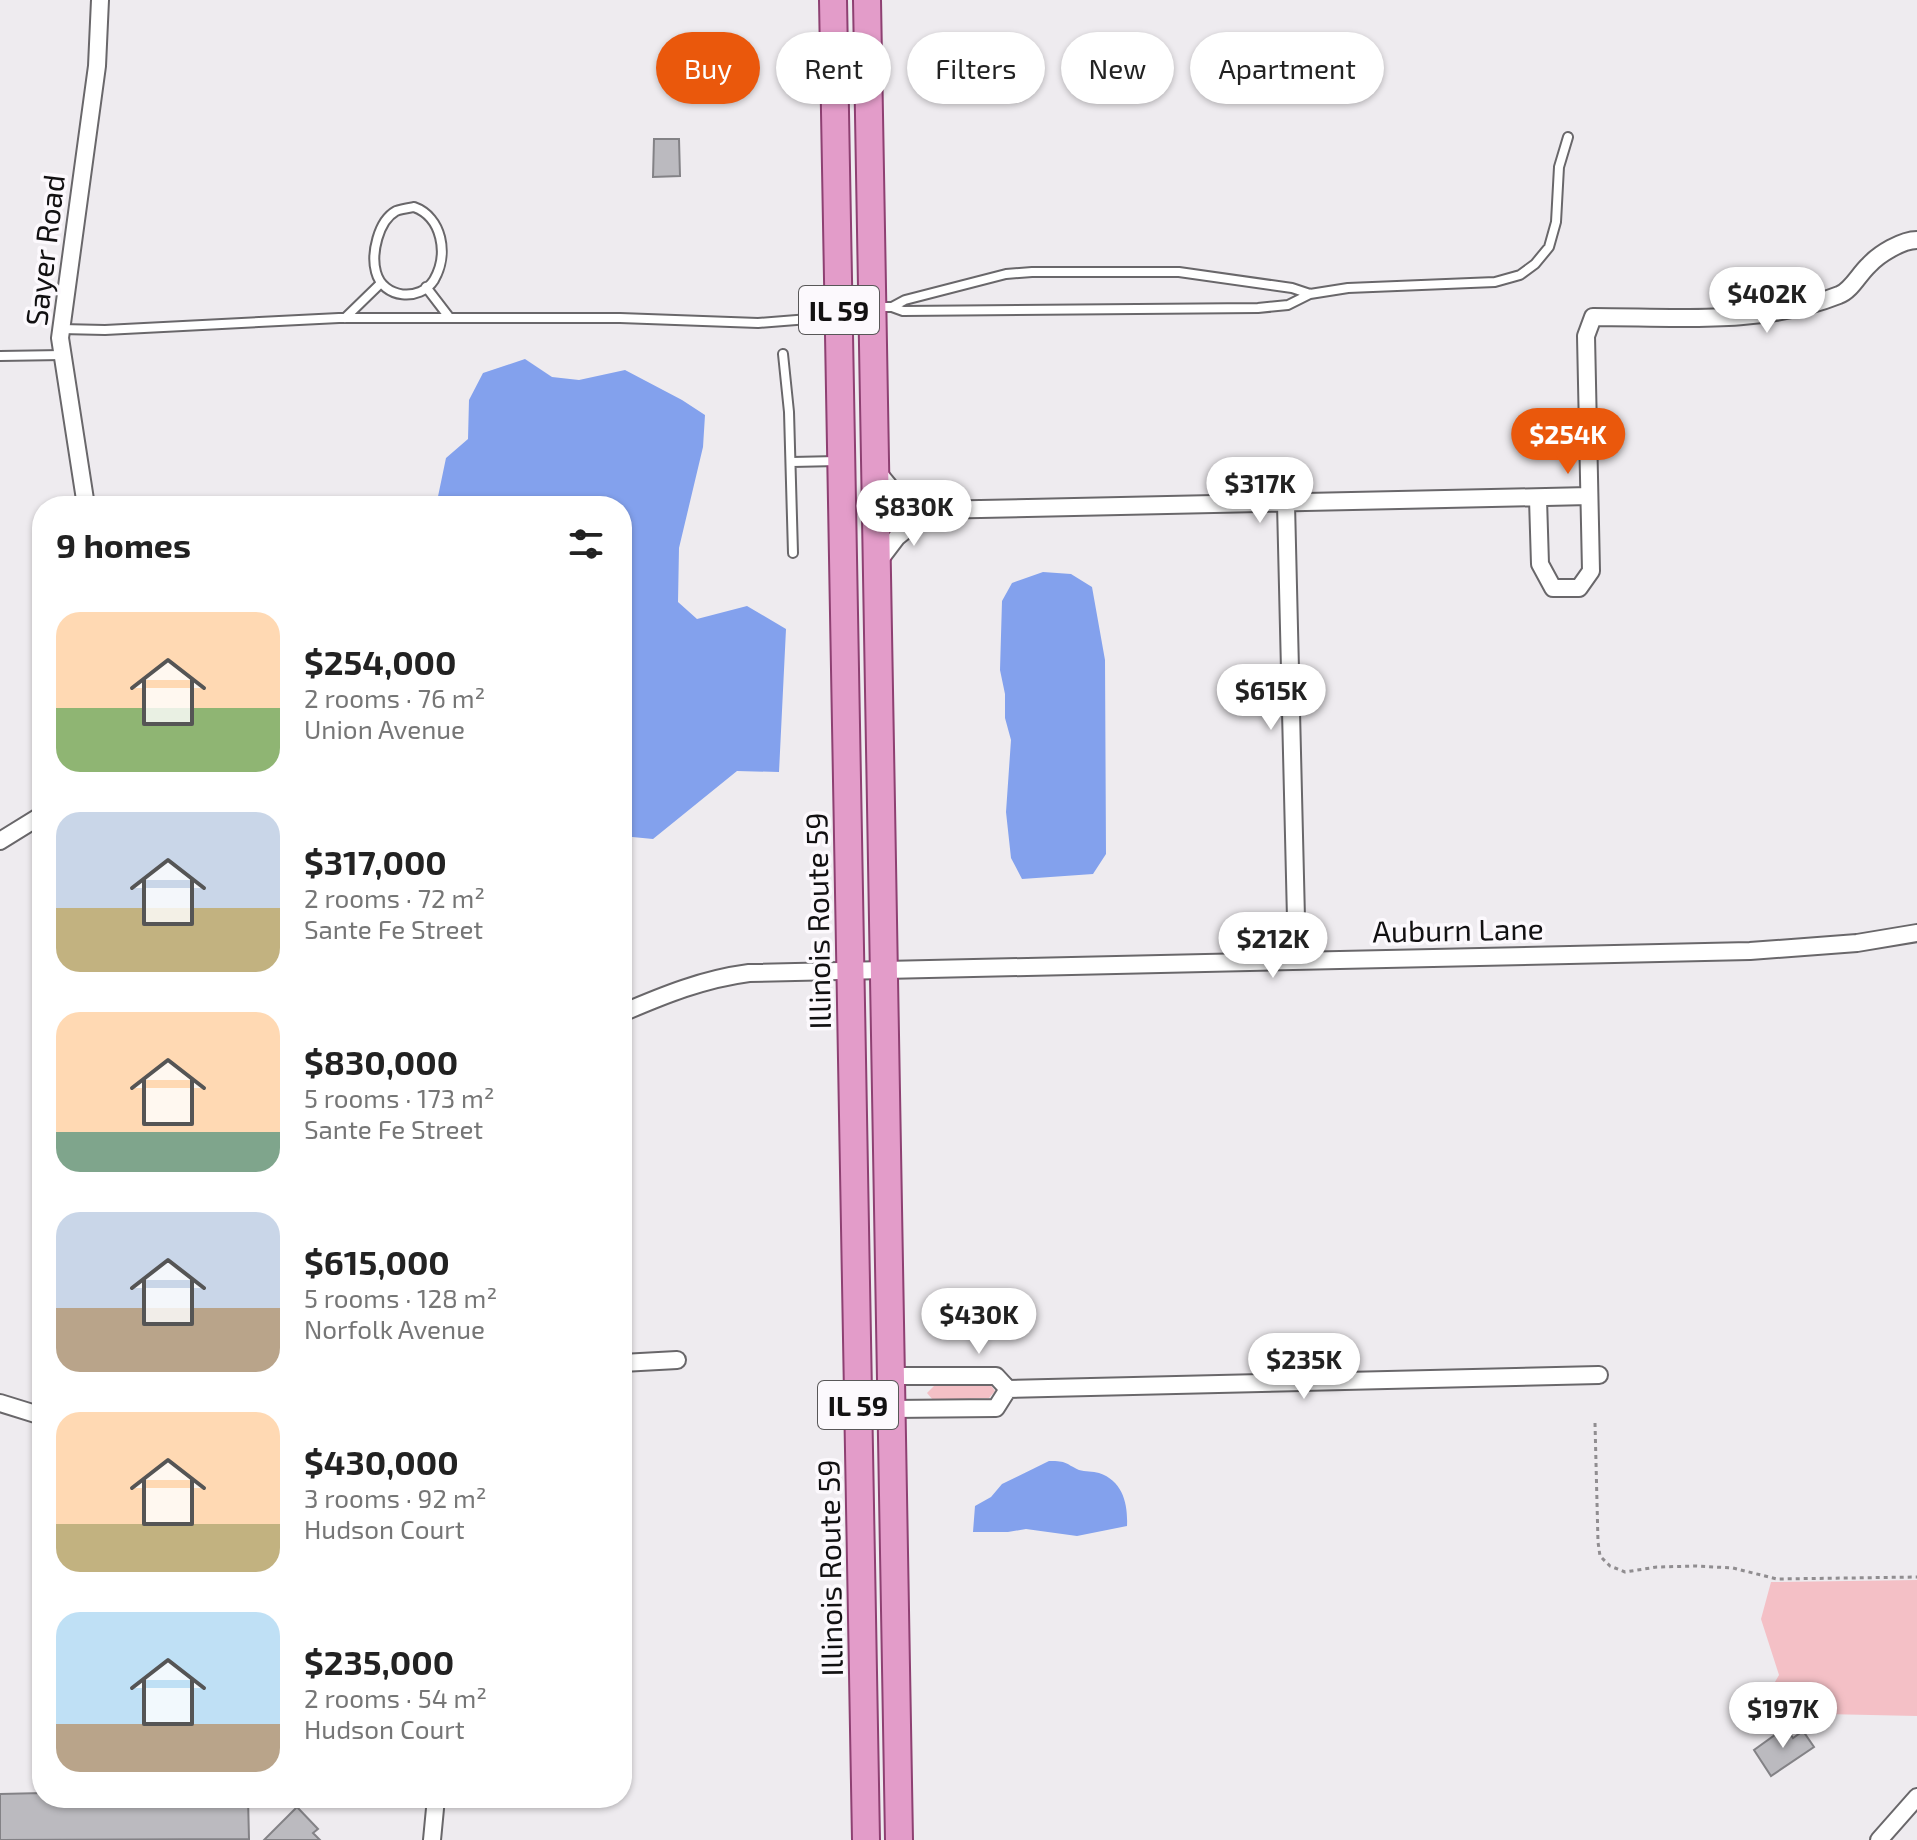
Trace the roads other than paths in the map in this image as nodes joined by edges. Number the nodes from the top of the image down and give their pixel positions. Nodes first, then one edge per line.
1 (100, 0) edge
2 (833, 0) edge
3 (867, 0) edge
4 (1568, 137) dead end
5 (1917, 240) edge
6 (380, 284) junction
7 (426, 287) junction
8 (1310, 294) junction
9 (882, 307) junction
10 (449, 317) junction
11 (839, 317) junction
12 (345, 318) junction
13 (61, 329) junction
14 (783, 354) dead end
15 (63, 355) junction
16 (0, 356) edge
17 (841, 461) junction
18 (792, 462) junction
19 (875, 469) junction
20 (84, 496) edge
21 (1589, 496) junction
22 (1538, 499) junction
23 (1286, 504) junction
24 (930, 510) junction
25 (793, 553) dead end
26 (877, 564) junction
27 (32, 821) edge
28 (0, 841) edge
29 (1917, 933) edge
30 (1297, 960) junction
31 (884, 968) junction
32 (850, 969) junction
33 (632, 1009) edge
34 (677, 1360) dead end
35 (632, 1362) edge
36 (1599, 1375) dead end
37 (891, 1376) junction
38 (1008, 1389) junction
39 (0, 1403) edge
40 (892, 1409) junction
41 (32, 1413) edge
42 (1917, 1797) edge
43 (435, 1808) edge
44 (432, 1840) edge
45 (866, 1840) edge
46 (899, 1840) edge
47 (1879, 1840) edge

1 - 13 street, Sayer Road
2 - 11 main road, Illinois Route 59 / IL 59
3 - 9 main road, IL 59
4 - 8 lane
5 - 21 street
6 - 7 lane
6 - 7 lane
6 - 12 lane
7 - 10 lane
8 - 9 lane
8 - 9 lane
9 - 19 main road, IL 59
10 - 11 lane
10 - 12 lane
11 - 17 main road, Illinois Route 59 / IL 59
12 - 13 lane
13 - 15 street, Sayer Road
14 - 18 lane
15 - 16 lane
15 - 20 street, Sayer Road
17 - 18 lane
17 - 32 main road, Illinois Route 59 / IL 59
18 - 25 lane
19 - 24 street
19 - 26 main road, IL 59
21 - 22 street
21 - 22 street
22 - 23 street
23 - 24 street
23 - 30 street
24 - 26 street
26 - 31 main road, IL 59
27 - 28 street
29 - 30 street, Auburn Lane
30 - 31 street, Auburn Lane
31 - 32 street, Auburn Lane
31 - 37 main road, IL 59
32 - 33 street, Auburn Lane
32 - 45 main road, Illinois Route 59 / IL 59
34 - 35 street
36 - 38 street
37 - 38 street
37 - 40 main road, IL 59
38 - 40 street
39 - 41 street
40 - 46 main road, IL 59
42 - 47 street
43 - 44 street

